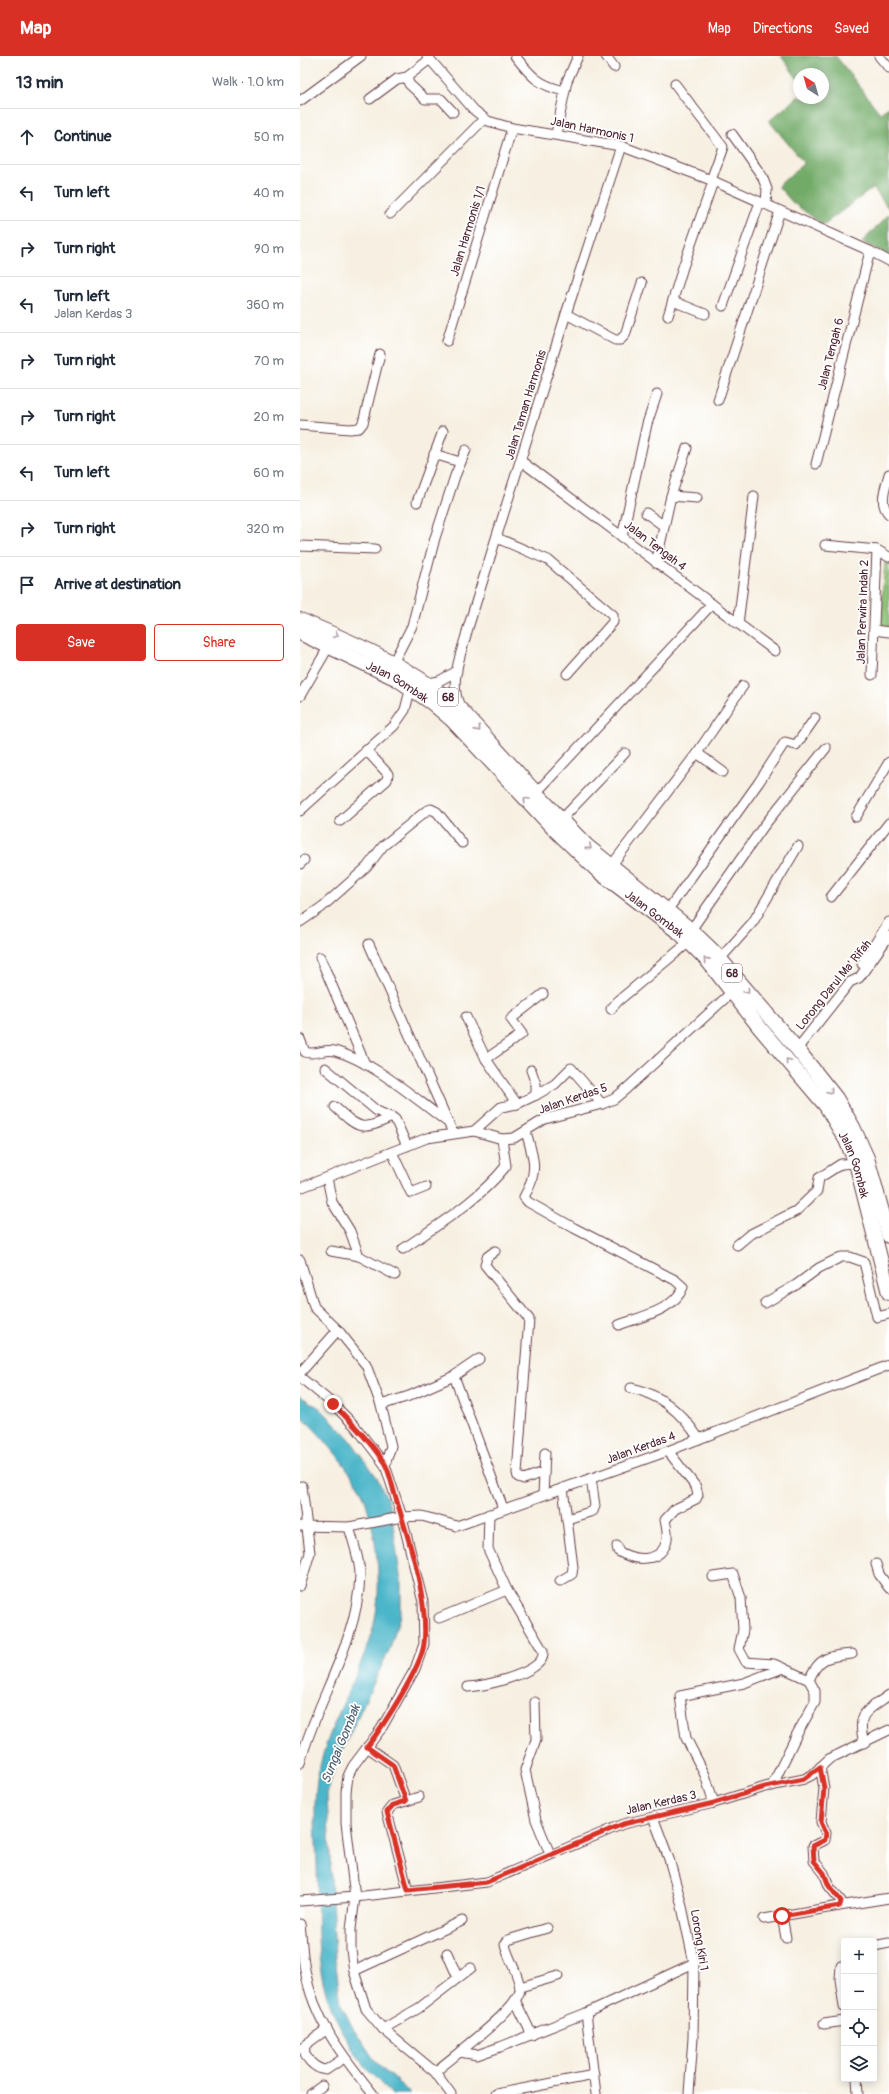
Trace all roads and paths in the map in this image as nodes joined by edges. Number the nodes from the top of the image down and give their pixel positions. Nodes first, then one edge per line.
1 (361, 56) edge
2 (515, 56) edge
3 (578, 56) edge
4 (606, 56) edge
5 (879, 56) edge
6 (428, 58) edge
7 (614, 67) dead end
8 (889, 68) edge
9 (407, 77) junction
10 (675, 84) dead end
11 (564, 91) junction
12 (370, 99) dead end
13 (300, 101) edge
14 (453, 112) dead end
15 (484, 119) junction
16 (512, 128) junction
17 (556, 134) junction
18 (732, 134) dead end
19 (621, 146) junction
20 (712, 181) junction
21 (763, 203) junction
22 (780, 211) junction
23 (390, 214) dead end
24 (870, 251) junction
25 (889, 261) edge
26 (642, 283) dead end
27 (673, 301) junction
28 (723, 306) dead end
29 (566, 314) junction
30 (705, 314) dead end
31 (668, 316) dead end
32 (447, 341) dead end
33 (380, 354) dead end
34 (657, 394) dead end
35 (718, 400) dead end
36 (300, 424) edge
37 (443, 431) dead end
38 (687, 448) dead end
39 (466, 450) dead end
40 (434, 454) junction
41 (521, 461) junction
42 (460, 462) junction
43 (816, 464) dead end
44 (889, 474) edge
45 (671, 496) junction
46 (754, 496) dead end
47 (697, 498) dead end
48 (417, 502) dead end
49 (886, 511) edge
50 (646, 513) dead end
51 (664, 526) junction
52 (622, 537) junction
53 (498, 538) junction
54 (825, 545) dead end
55 (300, 546) edge
56 (375, 549) dead end
57 (877, 550) junction
58 (889, 557) edge
59 (656, 562) junction
60 (712, 604) junction
61 (300, 620) edge
62 (738, 624) junction
63 (874, 630) junction
64 (889, 632) edge
65 (300, 633) edge
66 (329, 646) junction
67 (775, 651) dead end
68 (393, 663) junction
69 (457, 672) junction
70 (567, 674) dead end
71 (872, 675) dead end
72 (429, 683) junction
73 (743, 686) dead end
74 (412, 687) junction
75 (300, 696) edge
76 (462, 711) junction
77 (815, 718) dead end
78 (826, 748) dead end
79 (366, 750) junction
80 (625, 753) dead end
81 (697, 753) junction
82 (889, 762) edge
83 (723, 772) dead end
84 (536, 793) junction
85 (300, 811) edge
86 (856, 817) dead end
87 (561, 820) junction
88 (340, 821) dead end
89 (889, 823) edge
90 (462, 843) dead end
91 (798, 846) dead end
92 (611, 866) junction
93 (831, 897) dead end
94 (667, 911) junction
95 (300, 921) edge
96 (889, 922) edge
97 (690, 936) junction
98 (889, 936) edge
99 (369, 944) dead end
100 (320, 957) dead end
101 (720, 959) junction
102 (850, 982) junction
103 (732, 992) junction
104 (543, 994) dead end
105 (611, 1009) dead end
106 (466, 1017) dead end
107 (300, 1039) edge
108 (797, 1049) junction
109 (486, 1059) junction
110 (365, 1064) junction
111 (325, 1068) dead end
112 (531, 1070) dead end
113 (536, 1095) junction
114 (516, 1104) junction
115 (602, 1104) junction
116 (335, 1107) dead end
117 (392, 1117) junction
118 (447, 1121) junction
119 (474, 1131) junction
120 (526, 1132) junction
121 (453, 1133) junction
122 (502, 1139) junction
123 (407, 1146) junction
124 (392, 1152) junction
125 (856, 1162) junction
126 (327, 1178) junction
127 (426, 1187) dead end
128 (300, 1188) edge
129 (885, 1237) edge
130 (737, 1244) dead end
131 (403, 1249) dead end
132 (331, 1251) dead end
133 (495, 1251) dead end
134 (359, 1256) junction
135 (884, 1256) edge
136 (300, 1260) edge
137 (302, 1275) edge
138 (395, 1275) dead end
139 (889, 1293) edge
140 (765, 1303) dead end
141 (889, 1314) edge
142 (619, 1325) dead end
143 (338, 1330) junction
144 (479, 1358) dead end
145 (889, 1365) edge
146 (300, 1374) edge
147 (454, 1376) junction
148 (300, 1377) edge
149 (631, 1388) dead end
150 (381, 1405) junction
151 (699, 1439) junction
152 (668, 1451) junction
153 (545, 1453) dead end
154 (385, 1465) junction
155 (544, 1472) junction
156 (591, 1478) junction
157 (302, 1486) dead end
158 (563, 1488) junction
159 (543, 1495) junction
160 (503, 1508) junction
161 (489, 1514) junction
162 (399, 1517) junction
163 (567, 1519) junction
164 (304, 1526) edge
165 (350, 1527) junction
166 (617, 1546) dead end
167 (876, 1564) dead end
168 (713, 1577) dead end
169 (560, 1581) dead end
170 (300, 1586) edge
171 (889, 1588) edge
172 (507, 1590) junction
173 (439, 1618) dead end
174 (852, 1654) dead end
175 (783, 1668) junction
176 (809, 1680) junction
177 (468, 1687) dead end
178 (889, 1695) edge
179 (535, 1702) dead end
180 (889, 1730) edge
181 (303, 1739) edge
182 (864, 1743) junction
183 (367, 1747) junction
184 (300, 1763) edge
185 (820, 1767) junction
186 (772, 1786) junction
187 (419, 1796) dead end
188 (406, 1801) junction
189 (714, 1803) junction
190 (653, 1817) junction
191 (550, 1854) junction
192 (408, 1890) junction
193 (355, 1897) junction
194 (889, 1898) edge
195 (301, 1901) edge
196 (840, 1906) junction
197 (782, 1916) junction
198 (764, 1919) dead end
199 (462, 1921) dead end
200 (300, 1924) edge
201 (547, 1928) dead end
202 (786, 1938) dead end
203 (889, 1943) edge
204 (877, 1945) edge
205 (447, 1954) dead end
206 (694, 1963) junction
207 (841, 1966) dead end
208 (471, 1968) dead end
209 (354, 1971) junction
210 (558, 1976) dead end
211 (458, 1978) junction
212 (520, 1987) junction
213 (841, 1987) edge
214 (515, 2000) junction
215 (586, 2013) junction
216 (841, 2021) edge
217 (824, 2024) dead end
218 (327, 2029) junction
219 (384, 2029) junction
220 (532, 2035) junction
221 (302, 2047) edge
222 (460, 2052) junction
223 (344, 2058) junction
224 (435, 2072) junction
225 (594, 2075) junction
226 (857, 2082) edge
227 (322, 2086) dead end
228 (370, 2093) edge
229 (311, 2094) edge
230 (451, 2094) edge
231 (496, 2094) edge
232 (596, 2094) edge
233 (689, 2094) edge
234 (858, 2094) edge

1 - 13 street
2 - 11 street
3 - 11 street
4 - 7 street
5 - 8 street
6 - 9 street
6 - 15 street, Jalan Harmonis 1
9 - 12 street
9 - 14 street
10 - 20 street
11 - 17 street
15 - 16 street, Jalan Harmonis 1
15 - 23 street
16 - 17 street, Jalan Harmonis 1
16 - 32 street, Jalan Harmonis 1/1
17 - 19 street, Jalan Harmonis 1
18 - 21 street
19 - 20 street, Jalan Harmonis 1
19 - 29 street, Jalan Taman Harmonis
20 - 21 street
20 - 27 street
21 - 22 street
21 - 28 street
22 - 24 street
22 - 35 street
24 - 25 street
24 - 43 street, Jalan Tengah 6
26 - 29 street
27 - 30 street
27 - 31 street
29 - 41 street, Jalan Taman Harmonis
33 - 36 street
34 - 52 street
37 - 40 street
38 - 45 street
39 - 42 street
40 - 42 street
40 - 48 street
41 - 52 street, Jalan Tengah 4
41 - 53 street, Jalan Taman Harmonis
42 - 68 street
44 - 49 street
45 - 47 street
45 - 51 street
46 - 62 street
50 - 51 street
51 - 59 street
52 - 59 street, Jalan Tengah 4
53 - 69 street, Jalan Taman Harmonis
53 - 70 street
54 - 57 street
55 - 56 street
57 - 58 street
57 - 63 street, Jalan Perwira Indah 2
59 - 60 street, Jalan Tengah 4
60 - 62 street, Jalan Tengah 4
60 - 84 street
61 -> 68 main road, Jalan Gombak / 68
62 - 67 street, Jalan Tengah 4
63 - 64 street
63 - 71 street, Jalan Perwira Indah 2
65 - 66 main road, Jalan Gombak / 68
66 - 74 main road, Jalan Gombak / 68
66 - 75 street
68 - 72 main road, Jalan Gombak / 68
69 - 72 street
69 - 76 street, Jalan Taman Harmonis
72 - 76 main road, Jalan Gombak / 68
73 - 81 street
74 - 79 street
97 -> 74 main road, Jalan Gombak / 68
76 -> 84 main road, Jalan Gombak / 68
77 - 94 street
78 - 97 street
79 - 85 street
79 - 88 street
80 - 87 street
81 - 83 street
81 - 92 street
82 - 86 street
84 - 87 main road, Jalan Gombak / 68
87 -> 92 main road, Jalan Gombak / 68
89 - 93 street
90 - 95 street
91 - 101 street
92 - 94 main road, Jalan Gombak / 68
94 - 97 main road, Jalan Gombak / 68
96 - 102 street
97 - 101 main road, Jalan Gombak / 68
103 -> 97 main road, Jalan Gombak / 68
97 - 105 street
98 - 102 street, Lorong Darul Ma' Rifah
99 - 118 street
100 - 110 street
101 -> 108 main road, Jalan Gombak / 68
102 - 108 street, Lorong Darul Ma' Rifah
103 - 115 street, Jalan Kerdas 5
125 -> 103 main road, Jalan Gombak / 68
104 - 109 street
106 - 109 street
107 - 110 street
108 -> 129 main road, Jalan Gombak / 68
109 - 114 street
110 - 118 street
111 - 117 street
112 - 113 street
113 - 114 street
113 - 115 street
114 - 119 street
115 - 120 street, Jalan Kerdas 5
116 - 117 street
117 - 123 street
118 - 121 street
119 - 121 street, Jalan Kerdas 5
119 - 122 street, Jalan Kerdas 5
120 - 122 street, Jalan Kerdas 5
120 - 142 street
121 - 123 street, Jalan Kerdas 5
122 - 131 street
123 - 124 street, Jalan Kerdas 5
124 - 126 street, Jalan Kerdas 5
124 - 127 street
125 - 129 main road, Jalan Gombak / 68
125 - 130 street
126 - 128 street, Jalan Kerdas 5
126 - 134 street
129 - 135 main road, Jalan Gombak / 68
132 - 134 street
133 - 155 street
134 - 138 street
135 - 139 main road, Jalan Gombak / 68
136 - 137 street
137 - 143 street
140 - 141 street
143 - 146 street
143 - 150 street
144 - 147 street
145 - 151 street, Jalan Kerdas 4
147 - 150 street
147 - 160 street
148 - 154 street
149 - 151 street
150 - 154 street
151 - 152 street, Jalan Kerdas 4
152 - 156 street, Jalan Kerdas 4
152 - 166 street
153 - 155 street
154 - 162 street
155 - 159 street
156 - 158 street, Jalan Kerdas 4
156 - 163 street
157 - 164 street
158 - 159 street, Jalan Kerdas 4
158 - 163 street
159 - 160 street, Jalan Kerdas 4
160 - 161 street, Jalan Kerdas 4
161 - 162 street, Jalan Kerdas 4
161 - 172 street
162 - 165 street, Jalan Kerdas 4
162 - 183 street
163 - 169 street
164 - 165 street, Jalan Kerdas 4
164 - 170 street
165 - 181 street
167 - 171 street
168 - 175 street
172 - 173 street
172 - 177 street
174 - 176 street
175 - 176 street
175 - 189 street
176 - 186 street
178 - 182 street
179 - 191 street
180 - 182 street, Jalan Kerdas 3
181 - 184 street
182 - 185 street, Jalan Kerdas 3
183 - 188 street
183 - 193 street
185 - 186 street, Jalan Kerdas 3
185 - 196 street
186 - 189 street, Jalan Kerdas 3
187 - 188 street
188 - 192 street
189 - 190 street, Jalan Kerdas 3
190 - 191 street, Jalan Kerdas 3
190 - 206 street, Lorong Kiri 1
191 - 192 street, Jalan Kerdas 3
192 - 193 street, Jalan Kerdas 3
193 - 195 street, Jalan Kerdas 3
193 - 209 street
194 - 196 street
196 - 197 street
197 - 198 street
197 - 202 street
199 - 209 street
200 - 218 street
201 - 212 street
203 - 204 street
205 - 211 street
206 - 215 street
206 - 233 street, Lorong Kiri 1
207 - 213 street
208 - 211 street
209 - 219 street
210 - 212 street
211 - 219 street
212 - 214 street
214 - 220 street
214 - 222 street
215 - 220 street
215 - 225 street
216 - 217 street
218 - 221 street
218 - 223 street
219 - 224 street
220 - 222 street
221 - 223 street
222 - 224 street
223 - 228 street
224 - 230 street
225 - 231 street
225 - 232 street
226 - 234 street
227 - 229 street

